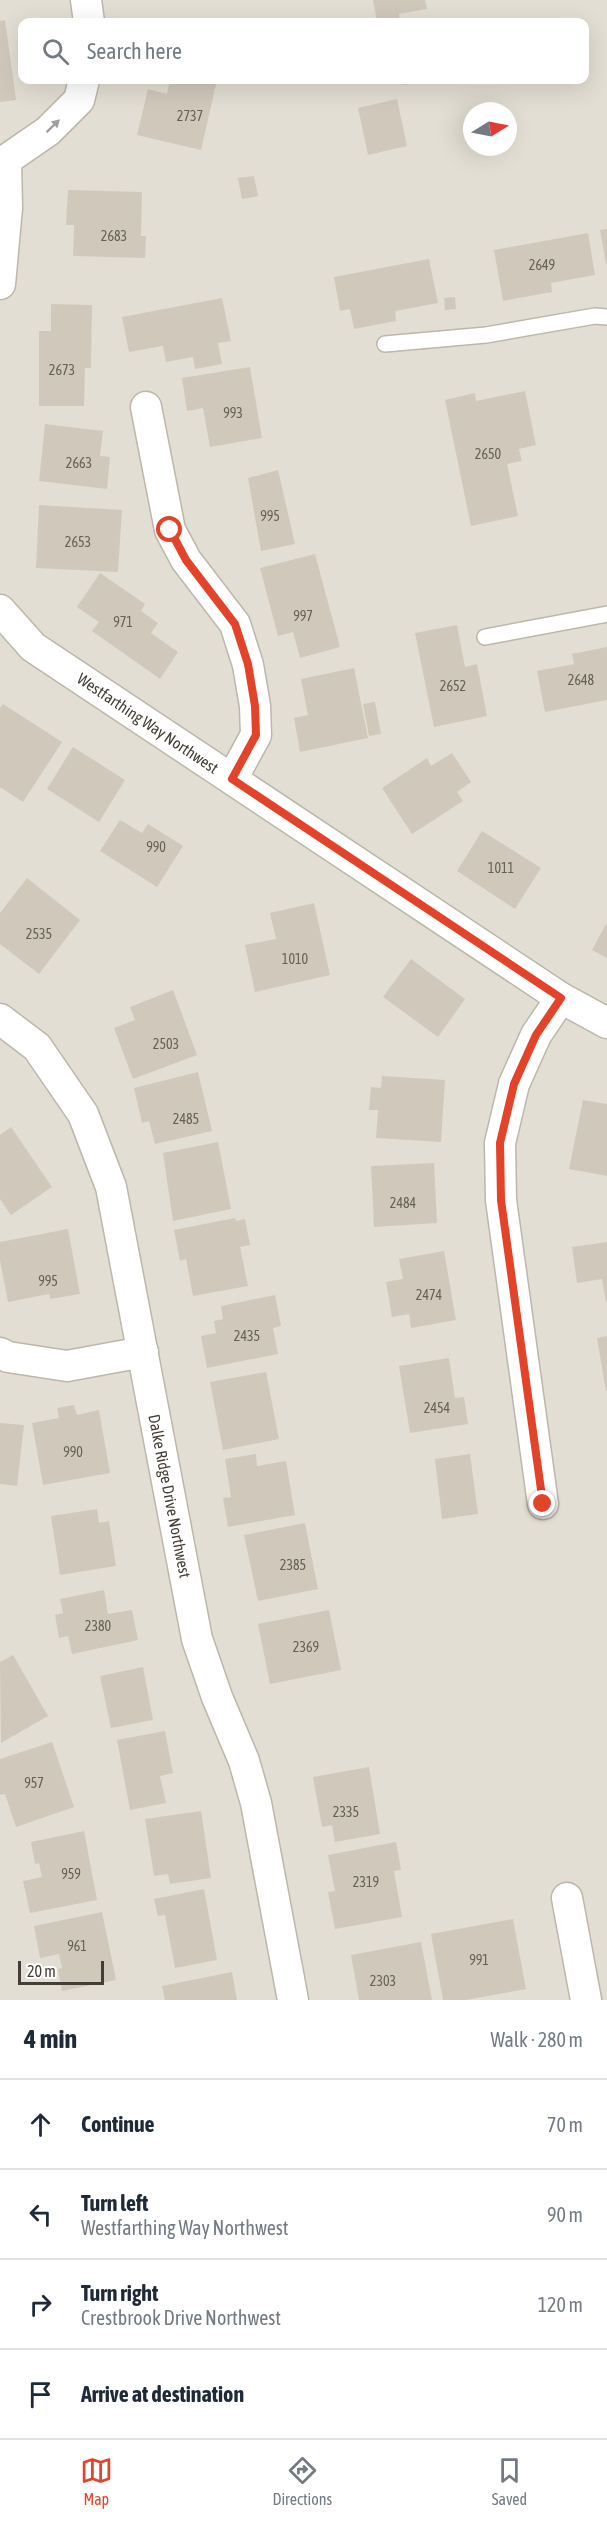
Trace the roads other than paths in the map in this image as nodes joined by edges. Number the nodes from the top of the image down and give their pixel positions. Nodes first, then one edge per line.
1 (86, 0) edge
2 (88, 18) edge
3 (83, 84) edge
4 (3, 159) edge
5 (0, 284) edge
6 (607, 317) edge
7 (385, 344) dead end
8 (146, 407) dead end
9 (0, 610) edge
10 (607, 614) edge
11 (485, 637) dead end
12 (232, 779) junction
13 (561, 998) junction
14 (0, 1019) edge
15 (607, 1023) edge
16 (142, 1352) junction
17 (0, 1353) edge
18 (543, 1504) dead end
19 (567, 1898) dead end
20 (293, 2000) edge
21 (586, 2000) edge

1 - 2 street
4 -> 3 street
4 - 5 street
6 - 7 lane
8 - 12 street
9 - 12 street, Westfarthing Way Northwest
10 - 11 lane
12 - 13 street, Westfarthing Way Northwest
13 - 15 street, Westfarthing Way Northwest
13 - 18 street
14 - 16 street, Dalke Ridge Drive Northwest
16 - 17 street
16 - 20 street, Dalke Ridge Drive Northwest
19 - 21 street

